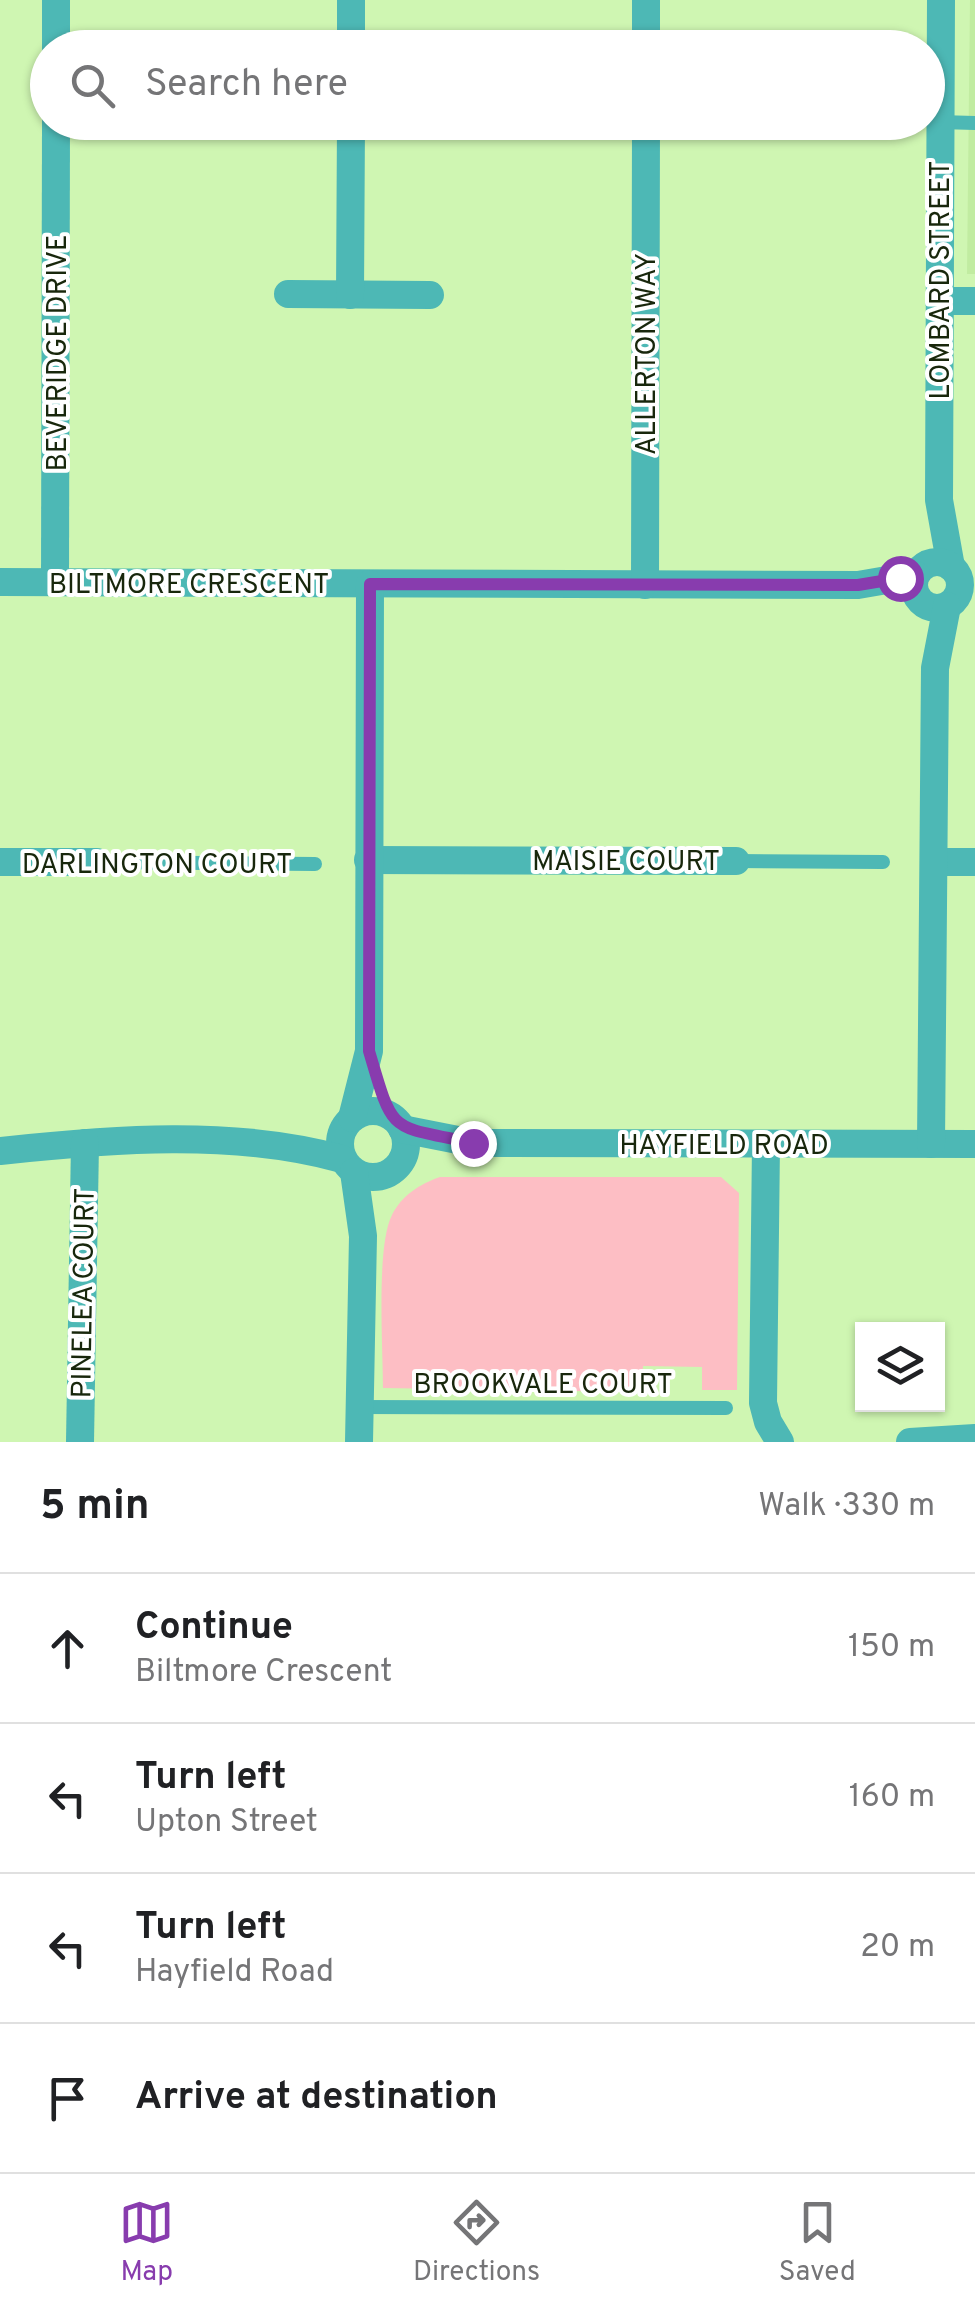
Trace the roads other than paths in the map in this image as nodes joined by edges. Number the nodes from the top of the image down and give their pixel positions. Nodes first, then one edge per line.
1 (56, 0) edge
2 (351, 0) edge
3 (646, 0) edge
4 (941, 0) edge
5 (56, 30) edge
6 (351, 30) edge
7 (646, 30) edge
8 (941, 30) edge
9 (945, 122) edge
10 (975, 122) edge
11 (56, 140) edge
12 (350, 140) edge
13 (646, 140) edge
14 (940, 140) edge
15 (288, 294) dead end
16 (350, 295) junction
17 (430, 295) dead end
18 (939, 301) junction
19 (975, 301) edge
20 (0, 582) edge
21 (55, 582) junction
22 (370, 584) junction
23 (645, 585) junction
24 (945, 586) edge
25 (368, 860) junction
26 (736, 861) joint
27 (0, 862) edge
28 (97, 862) joint
29 (883, 862) dead end
30 (934, 862) junction
31 (975, 862) edge
32 (315, 864) dead end
33 (369, 1051) junction
34 (349, 1122) junction
35 (395, 1122) junction
36 (84, 1143) junction
37 (284, 1143) junction
38 (473, 1143) junction
39 (766, 1144) junction
40 (931, 1144) junction
41 (975, 1144) edge
42 (0, 1150) edge
43 (348, 1165) junction
44 (394, 1167) junction
45 (363, 1236) junction
46 (360, 1407) junction
47 (726, 1408) dead end
48 (975, 1438) edge
49 (80, 1442) edge
50 (359, 1442) edge
51 (780, 1442) edge
52 (910, 1442) edge

1 - 5 street
2 - 6 street
3 - 7 street
4 - 8 street, LOMBARD STREET
9 - 10 lane
11 - 21 street, BEVERIDGE DRIVE
12 - 16 street
13 - 23 street, ALLERTON WAY
14 - 18 street, LOMBARD STREET
15 - 16 street
16 - 17 street
18 - 19 street
18 - 24 street, LOMBARD STREET
20 - 21 street, BILTMORE CRESCENT
21 - 22 street, BILTMORE CRESCENT
22 - 23 street, BILTMORE CRESCENT
22 - 25 street
23 - 24 street, BILTMORE CRESCENT
24 - 30 street, LOMBARD STREET
25 - 26 street, MAISIE COURT
25 - 33 street
26 - 29 lane, MAISIE COURT
27 - 28 street, DARLINGTON COURT
28 - 32 lane, DARLINGTON COURT
30 - 31 street
30 - 40 street, LOMBARD STREET
33 - 34 street
33 - 35 street
34 - 35 street
34 - 37 street
34 - 43 street
35 - 38 street, HAYFIELD ROAD
35 - 44 street
36 - 37 street
36 - 42 street
36 - 49 street, PINELEA COURT
37 - 43 street
38 - 39 street, HAYFIELD ROAD
38 - 44 street, HAYFIELD ROAD
39 - 40 street, HAYFIELD ROAD
39 - 51 street
40 - 41 street, HAYFIELD ROAD
43 - 44 street
43 - 45 street
44 - 45 street
45 - 46 street
46 - 47 lane, BROOKVALE COURT
46 - 50 street
48 - 52 street

